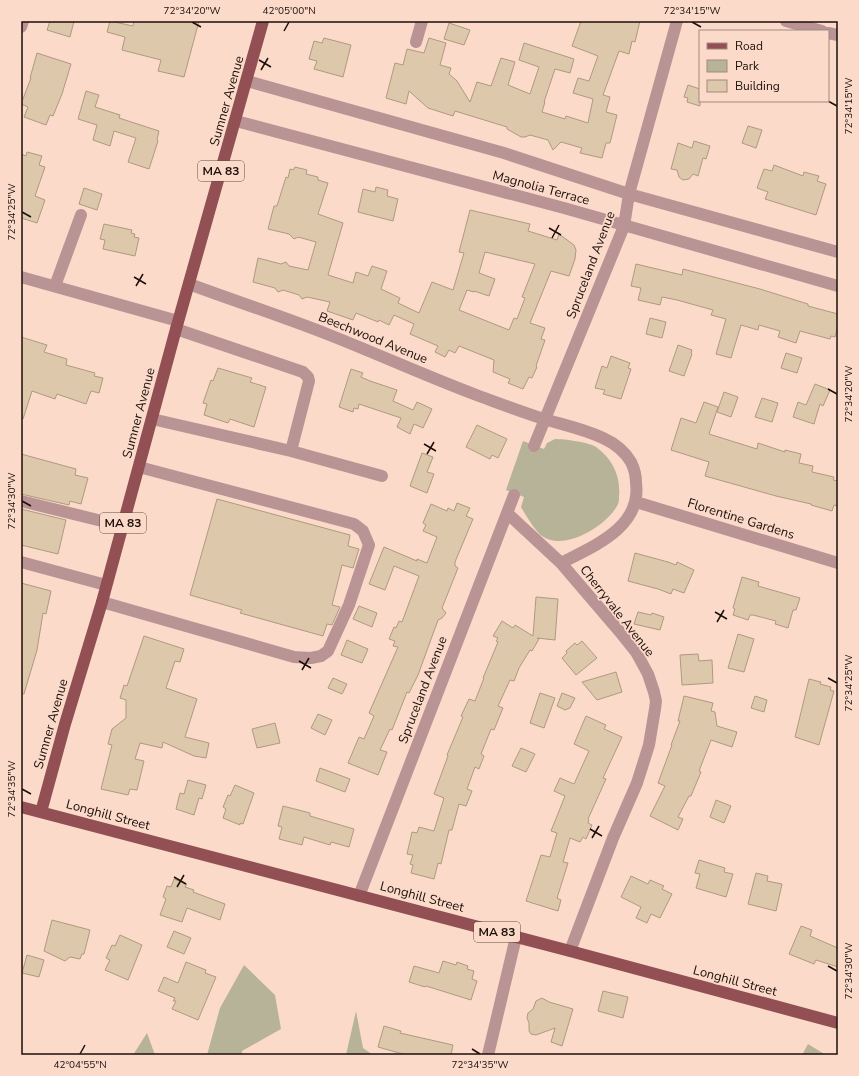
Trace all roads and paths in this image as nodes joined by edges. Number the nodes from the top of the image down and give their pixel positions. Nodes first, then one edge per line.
1 (22, 21) edge
2 (263, 21) edge
3 (422, 21) edge
4 (678, 21) edge
5 (786, 21) edge
6 (21, 27) edge
7 (818, 30) edge
8 (416, 42) dead end
9 (247, 81) junction
10 (236, 121) junction
11 (629, 194) junction
12 (81, 215) dead end
13 (624, 226) junction
14 (838, 252) edge
15 (21, 277) edge
16 (190, 284) junction
17 (55, 286) junction
18 (838, 286) edge
19 (177, 325) junction
20 (152, 419) junction
21 (545, 419) junction
22 (534, 446) dead end
23 (291, 451) junction
24 (138, 467) junction
25 (382, 476) dead end
26 (514, 495) dead end
27 (21, 501) edge
28 (636, 502) junction
29 (507, 513) junction
30 (122, 526) junction
31 (21, 562) edge
32 (561, 563) junction
33 (838, 563) edge
34 (106, 585) junction
35 (102, 602) junction
36 (21, 807) edge
37 (41, 812) junction
38 (359, 896) junction
39 (516, 937) junction
40 (570, 951) junction
41 (838, 1023) edge
42 (488, 1055) edge

1 - 6 street
2 - 9 main road, Sumner Avenue / MA 83
3 - 8 street
4 - 11 street, Spruceland Avenue
5 - 7 street
9 - 10 main road, Sumner Avenue / MA 83
9 - 11 street, Magnolia Terrace
10 - 13 street, Magnolia Terrace
10 - 16 main road, Sumner Avenue / MA 83
11 - 13 street, Spruceland Avenue
11 - 14 street, Magnolia Terrace
12 - 17 street
13 - 18 street, Magnolia Terrace
13 - 21 street, Spruceland Avenue
15 - 17 street
16 - 19 main road, Sumner Avenue / MA 83
16 - 21 street, Beechwood Avenue
17 - 19 street
19 - 20 main road, Sumner Avenue / MA 83
19 - 23 street
20 - 23 street
20 - 24 main road, Sumner Avenue / MA 83
21 - 22 street, Spruceland Avenue
21 - 28 street, Beechwood Avenue
23 - 25 street
24 - 30 main road, Sumner Avenue / MA 83
24 - 35 street
26 - 29 street, Spruceland Avenue
27 - 30 street
28 - 32 street
28 - 33 street, Florentine Gardens
29 - 32 street, Cherryvale Avenue
29 - 38 street, Spruceland Avenue
30 - 34 main road, Sumner Avenue / MA 83
31 - 34 street
32 - 40 street, Cherryvale Avenue
34 - 35 main road, Sumner Avenue / MA 83
35 - 37 main road, Sumner Avenue / MA 83
36 - 37 main road, Longhill Street
37 - 38 main road, Longhill Street / MA 83
38 - 39 main road, Longhill Street / MA 83
39 - 40 main road, Longhill Street / MA 83
39 - 42 street
40 - 41 main road, Longhill Street / MA 83

